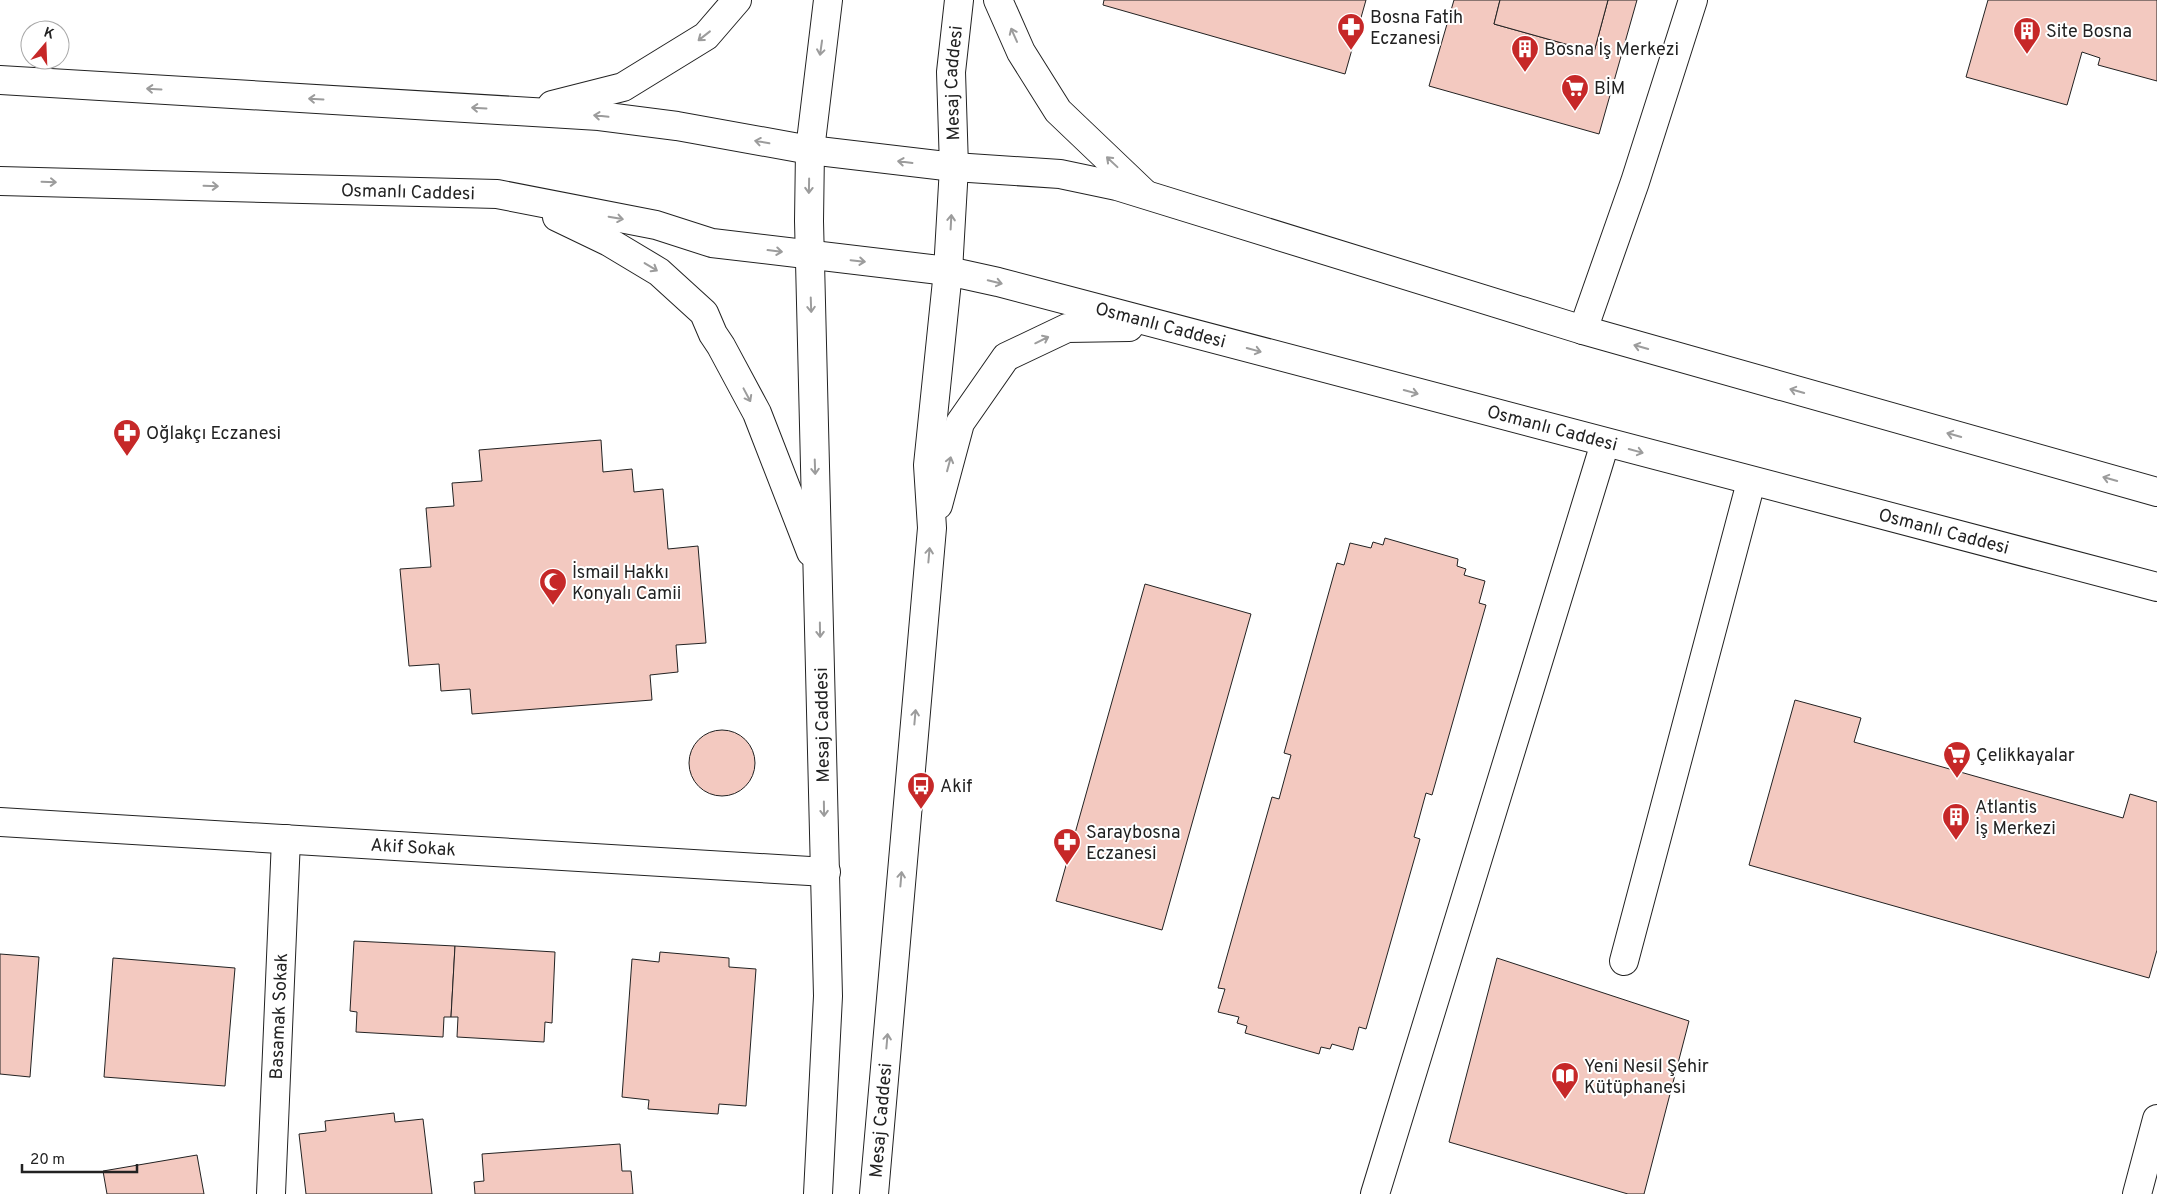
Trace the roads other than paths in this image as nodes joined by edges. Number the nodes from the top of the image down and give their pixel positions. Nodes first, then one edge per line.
1 (737, 0) edge
2 (828, 0) edge
3 (959, 0) edge
4 (998, 0) edge
5 (1693, 0) edge
6 (0, 80) edge
7 (527, 111) junction
8 (810, 150) junction
9 (954, 167) junction
10 (0, 180) edge
11 (497, 194) junction
12 (1147, 195) junction
13 (809, 256) junction
14 (948, 271) junction
15 (1163, 326) junction
16 (1583, 330) junction
17 (1605, 443) junction
18 (1751, 482) junction
19 (2157, 492) edge
20 (932, 528) junction
21 (818, 569) junction
22 (2157, 587) edge
23 (0, 822) edge
24 (286, 839) junction
25 (826, 872) junction
26 (1624, 961) dead end
27 (2157, 1119) edge
28 (271, 1194) edge
29 (818, 1194) edge
30 (874, 1194) edge
31 (1375, 1194) edge
32 (2137, 1194) edge

1 -> 7 street
2 -> 8 street
3 - 9 street, Mesaj Caddesi
12 -> 4 street
5 - 16 street
7 -> 6 street
8 -> 7 street
9 -> 8 street
8 -> 13 street, Mesaj Caddesi
9 - 12 street
14 -> 9 street, Mesaj Caddesi
10 -> 11 street, Osmanlı Caddesi
11 -> 13 street, Osmanlı Caddesi
11 -> 21 street
12 - 16 street
13 -> 14 street, Osmanlı Caddesi
13 -> 21 street, Mesaj Caddesi
14 -> 15 street, Osmanlı Caddesi
14 - 20 street, Mesaj Caddesi
15 -> 17 street, Osmanlı Caddesi
20 -> 15 street
19 -> 16 street
17 -> 18 street, Osmanlı Caddesi
17 - 31 street
18 - 22 street, Osmanlı Caddesi
18 - 26 street
30 -> 20 street, Mesaj Caddesi
21 -> 25 street, Mesaj Caddesi
23 - 24 street, Akif Sokak
24 - 25 street, Akif Sokak
24 - 28 street, Basamak Sokak
25 - 29 street, Mesaj Caddesi
27 - 32 street

